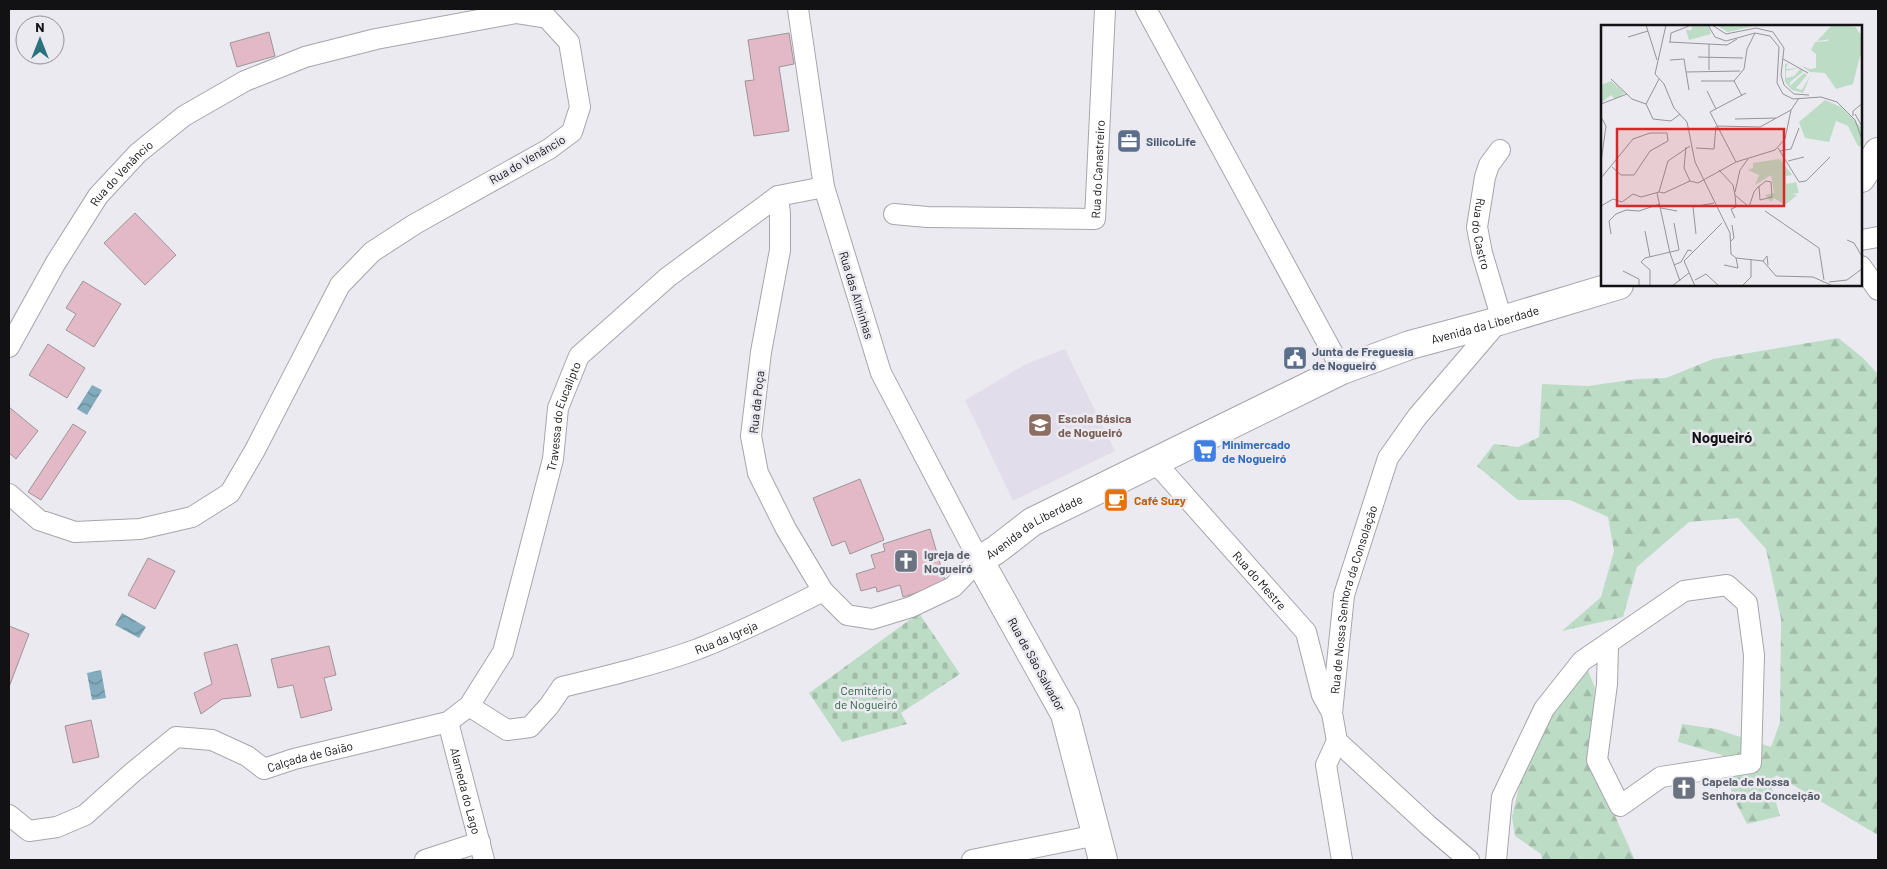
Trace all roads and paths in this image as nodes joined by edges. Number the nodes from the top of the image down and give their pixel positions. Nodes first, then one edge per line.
1 (798, 9) edge
2 (1105, 9) edge
3 (1146, 9) edge
4 (1500, 150) dead end
5 (1878, 152) edge
6 (1862, 176) edge
7 (824, 187) junction
8 (778, 196) junction
9 (894, 214) dead end
10 (1878, 237) edge
11 (1862, 240) edge
12 (1862, 267) edge
13 (1616, 286) edge
14 (1878, 290) edge
15 (1501, 320) junction
16 (9, 347) edge
17 (1342, 370) junction
18 (1155, 462) junction
19 (9, 494) edge
20 (979, 560) junction
21 (823, 592) junction
22 (1608, 645) junction
23 (469, 706) junction
24 (1332, 713) junction
25 (448, 722) junction
26 (1337, 741) junction
27 (9, 815) edge
28 (1100, 848) edge
29 (482, 851) edge
30 (425, 860) edge
31 (972, 860) edge
32 (1342, 860) edge
33 (1469, 860) edge
34 (1496, 860) edge

1 - 7 street, Rua das Alminhas
2 - 9 street, Rua do Canastreiro
3 - 17 street
4 - 15 street, Rua do Castro
5 - 6 street
7 - 8 street, Travessa do Eucalipto
7 - 20 street, Rua das Alminhas
8 - 21 street, Rua da Poça
8 - 23 street, Travessa do Eucalipto
10 - 11 street
12 - 14 street
13 - 15 street, Avenida da Liberdade
15 - 17 street, Avenida da Liberdade
15 - 24 street, Rua de Nossa Senhora da Consolação
16 - 19 street, Rua do Venâncio
17 - 18 street, Avenida da Liberdade
18 - 20 street, Avenida da Liberdade
18 - 24 street, Rua do Mestre
20 - 21 street
20 - 28 street, Rua de São Salvador
21 - 23 street, Rua da Igreja
22 - 22 street
22 - 34 street
23 - 25 street, Calçada de Gaião
24 - 26 street, Rua de Nossa Senhora da Consolação
25 - 27 street, Calçada de Gaião
25 - 29 street, Alameda do Lago
26 - 32 street
26 - 33 street
28 - 31 street
29 - 30 street

